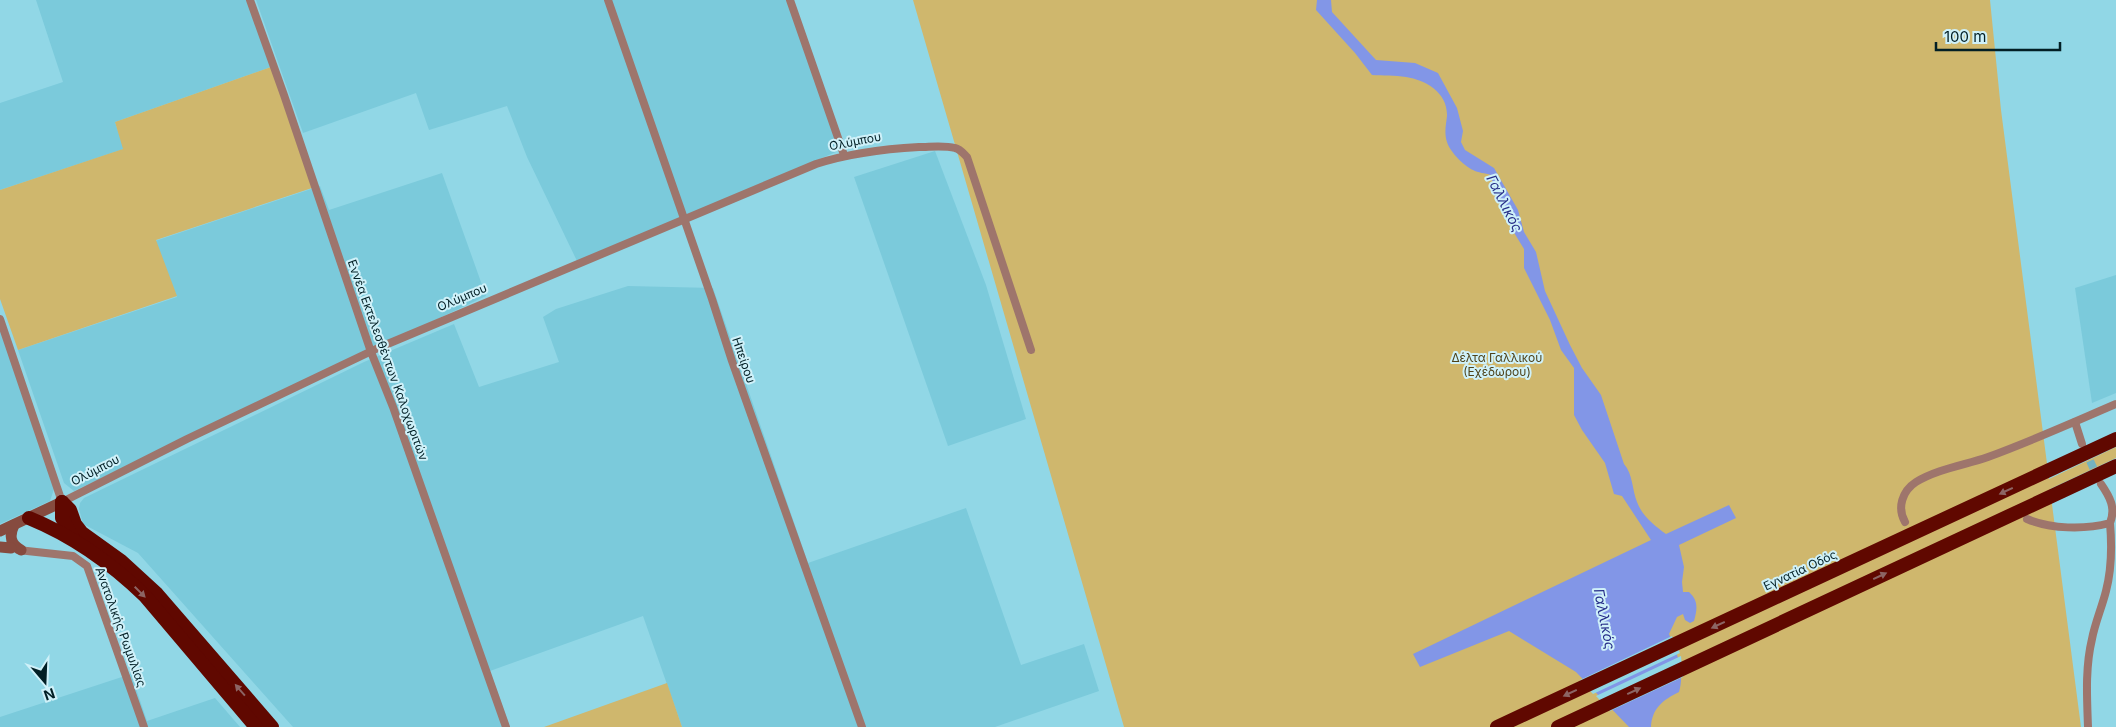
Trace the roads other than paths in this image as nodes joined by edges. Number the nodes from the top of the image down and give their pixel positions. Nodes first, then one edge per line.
1 (250, 0) edge
2 (608, 0) edge
3 (790, 0) edge
4 (844, 155) junction
5 (685, 220) junction
6 (0, 319) edge
7 (1031, 350) dead end
8 (371, 352) junction
9 (2116, 404) edge
10 (2075, 422) junction
11 (2116, 439) edge
12 (2082, 444) tunnel mouth
13 (2066, 463) junction
14 (2116, 466) edge
15 (2023, 475) dead end
16 (2077, 484) junction
17 (2101, 484) tunnel mouth
18 (2113, 496) edge
19 (62, 502) junction
20 (2038, 511) dead end
21 (29, 518) junction
22 (2027, 519) dead end
23 (1905, 522) dead end
24 (2110, 523) junction
25 (14, 525) junction
26 (0, 531) edge
27 (74, 540) junction
28 (0, 542) edge
29 (10, 549) edge
30 (1842, 558) dead end
31 (1781, 595) junction
32 (1858, 597) dead end
33 (1791, 618) junction
34 (144, 727) edge
35 (256, 727) edge
36 (272, 727) edge
37 (506, 727) edge
38 (862, 727) edge
39 (1497, 727) edge
40 (1558, 727) edge
41 (2088, 727) edge

1 - 8 street, Εννέα Εκτελεσθέντων Καλοχωριτών
2 - 5 street, Ηπείρου
3 - 4 street
4 - 5 street, Ολύμπου
4 - 7 street, Ολύμπου
5 - 8 street, Ολύμπου
5 - 38 street, Ηπείρου
6 - 19 street
8 - 19 street, Ολύμπου
8 - 37 street, Εννέα Εκτελεσθέντων Καλοχωριτών
9 - 10 street
10 - 12 street
10 - 23 street
11 - 13 highway, Εγνατία Οδός
13 - 15 highway
13 -> 31 highway, Εγνατία Οδός
14 - 16 highway
16 - 20 highway
33 -> 16 highway
17 - 18 street
18 - 24 street
19 - 21 street, Ολύμπου
19 - 27 highway
36 -> 19 highway
21 - 25 street, Ολύμπου
21 - 27 highway
22 - 24 street
24 - 41 street
25 - 26 street, Ολύμπου
25 - 29 street
27 -> 35 highway
28 - 29 street, Ανατολικής Ρωμυλίας
29 - 34 street, Ανατολικής Ρωμυλίας
30 - 31 highway
31 -> 39 highway, Εγνατία Οδός
32 - 33 highway
40 -> 33 highway

